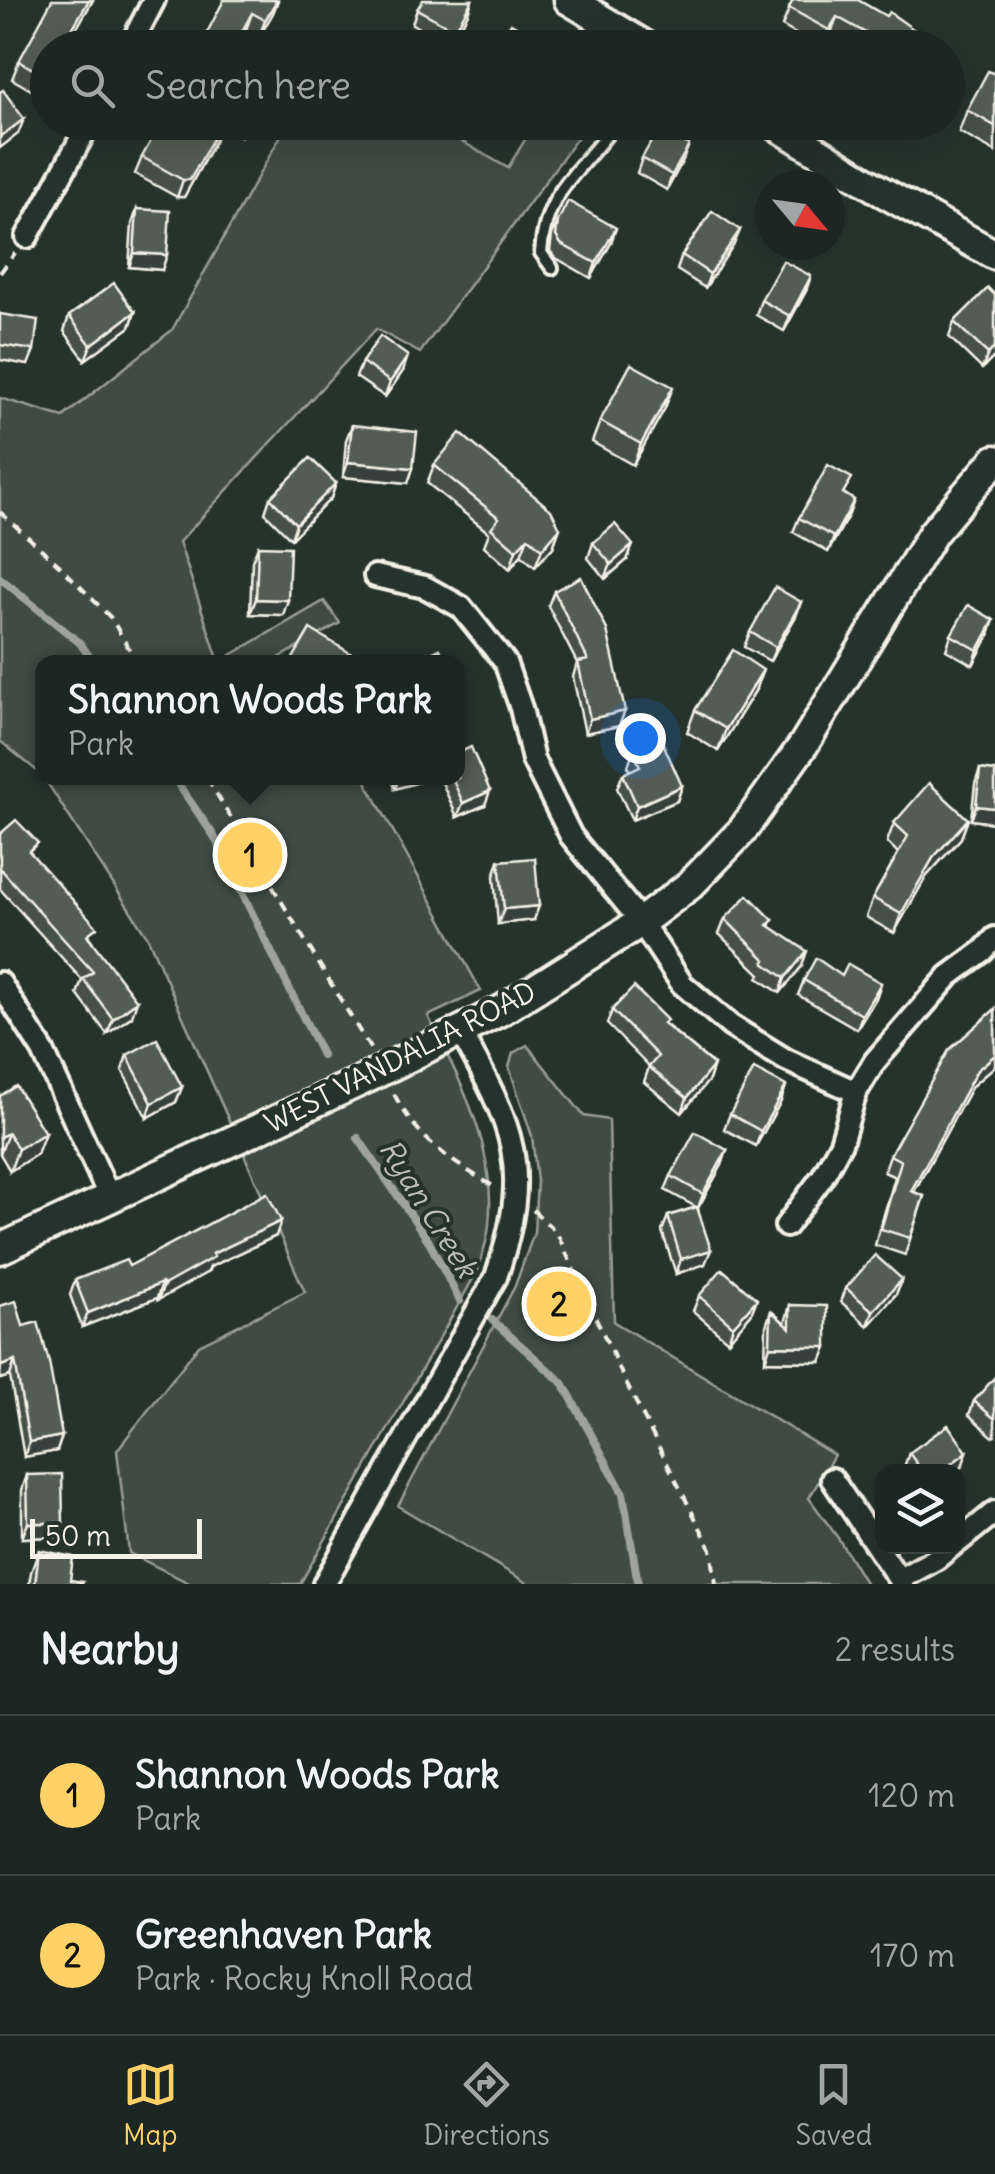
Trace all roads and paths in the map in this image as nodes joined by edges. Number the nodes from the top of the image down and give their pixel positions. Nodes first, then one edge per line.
1 (154, 0) edge
2 (569, 0) edge
3 (138, 30) edge
4 (620, 30) edge
5 (80, 140) edge
6 (601, 140) edge
7 (802, 140) edge
8 (27, 238) dead end
9 (995, 254) edge
10 (552, 268) dead end
11 (995, 460) edge
12 (0, 512) edge
13 (375, 576) dead end
14 (134, 655) edge
15 (211, 785) edge
16 (641, 922) junction
17 (995, 938) edge
18 (0, 983) edge
19 (460, 1031) junction
20 (382, 1070) junction
21 (856, 1092) junction
22 (110, 1198) junction
23 (515, 1199) junction
24 (786, 1226) dead end
25 (0, 1249) edge
26 (832, 1479) dead end
27 (995, 1512) edge
28 (965, 1536) edge
29 (942, 1554) edge
30 (901, 1581) edge
31 (324, 1584) edge
32 (716, 1584) edge

1 - 3 street
2 - 4 main road
5 - 8 street
6 - 10 lane
7 - 9 main road
11 - 16 main road, WEST VANDALIA ROAD
12 - 14 path
13 - 16 street
15 - 20 path
16 - 19 main road, WEST VANDALIA ROAD
16 - 21 street
17 - 21 street
18 - 22 street
19 - 20 main road, WEST VANDALIA ROAD
19 - 23 street
20 - 22 main road, WEST VANDALIA ROAD
20 - 23 path
21 - 24 street
22 - 25 main road, WEST VANDALIA ROAD
23 - 31 street
23 - 32 path
26 - 30 street
27 - 28 street
29 - 30 street

